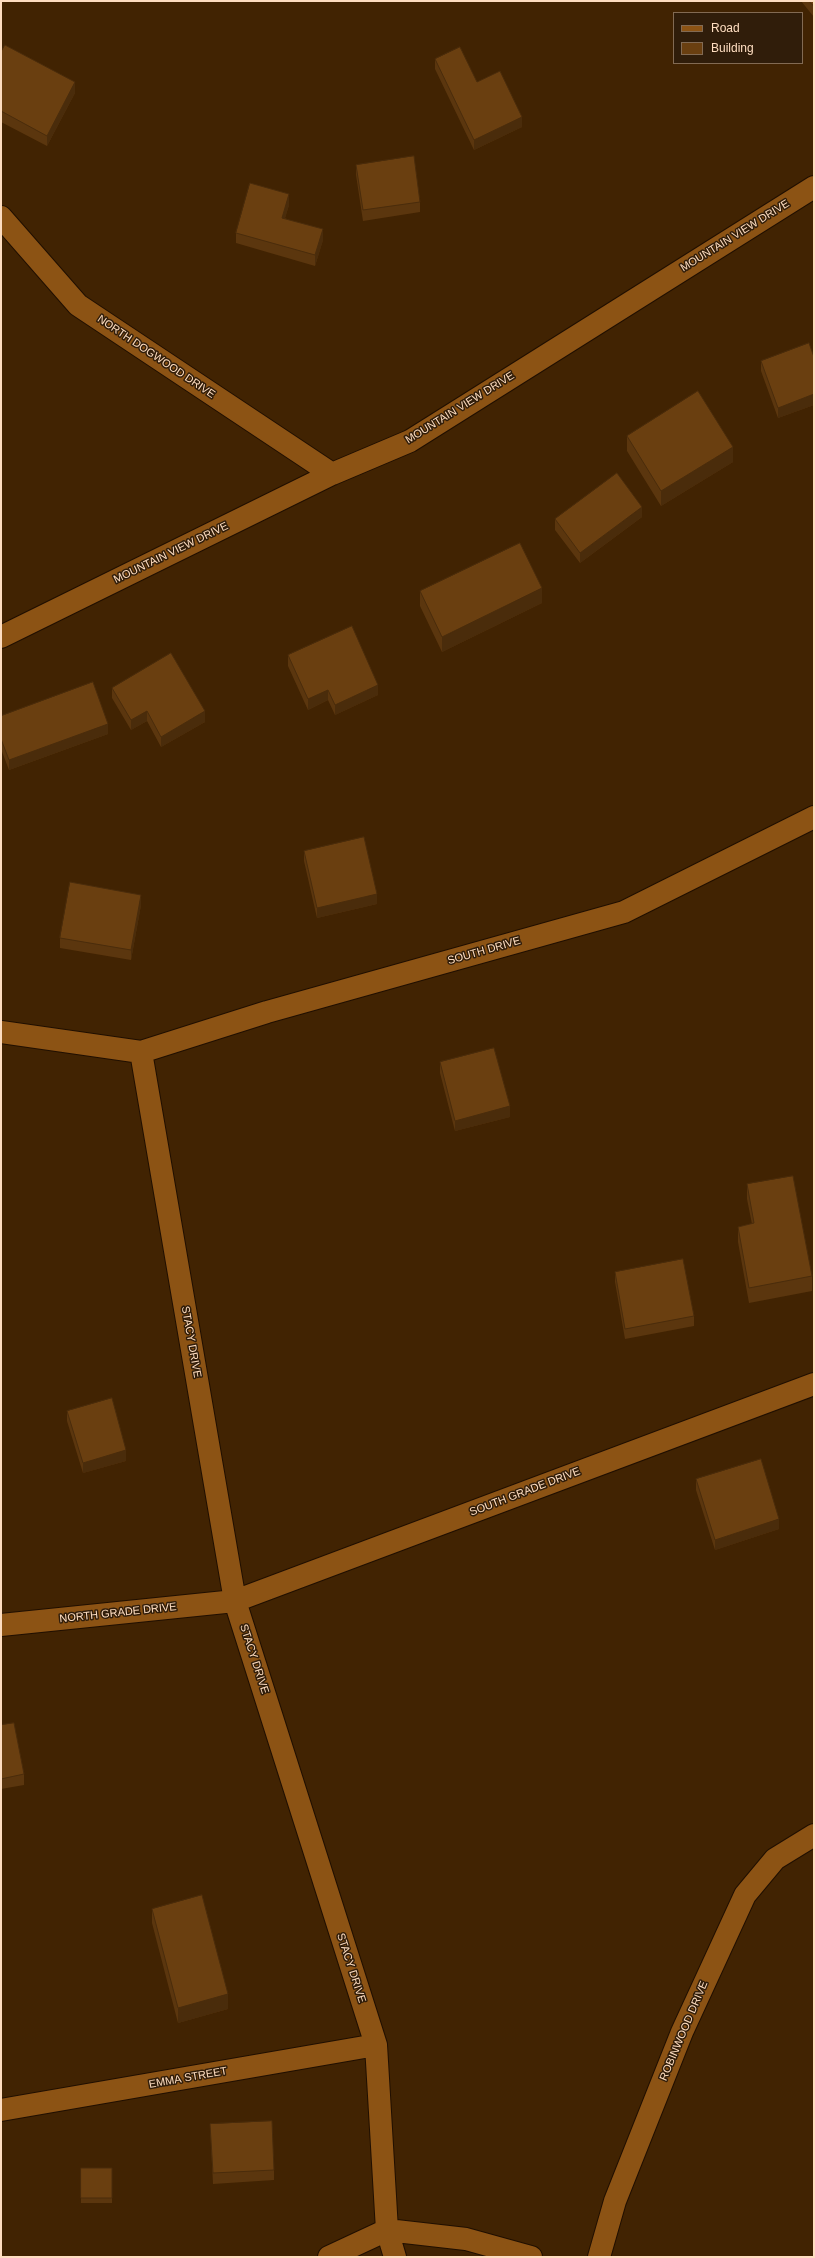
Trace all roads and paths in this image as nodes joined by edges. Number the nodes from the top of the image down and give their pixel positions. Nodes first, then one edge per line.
1 (814, 187) edge
2 (1, 217) edge
3 (332, 474) junction
4 (1, 637) edge
5 (814, 817) edge
6 (1, 1032) edge
7 (141, 1052) junction
8 (814, 1384) edge
9 (235, 1601) junction
10 (1, 1625) edge
11 (814, 1835) edge
12 (376, 2045) junction
13 (1, 2110) edge
14 (387, 2230) junction
15 (329, 2257) edge
16 (395, 2257) edge
17 (531, 2257) edge
18 (599, 2257) edge

1 - 3 street, MOUNTAIN VIEW DRIVE
2 - 3 street, NORTH DOGWOOD DRIVE
3 - 4 street, MOUNTAIN VIEW DRIVE
5 - 7 street, SOUTH DRIVE
6 - 7 street
7 - 9 street, STACY DRIVE
8 - 9 street, SOUTH GRADE DRIVE
9 - 10 street, NORTH GRADE DRIVE
9 - 12 street, STACY DRIVE
11 - 18 street, ROBINWOOD DRIVE
12 - 13 street, EMMA STREET
12 - 14 street, STACY DRIVE
14 - 15 street
14 - 16 street, STACY DRIVE
14 - 17 street

